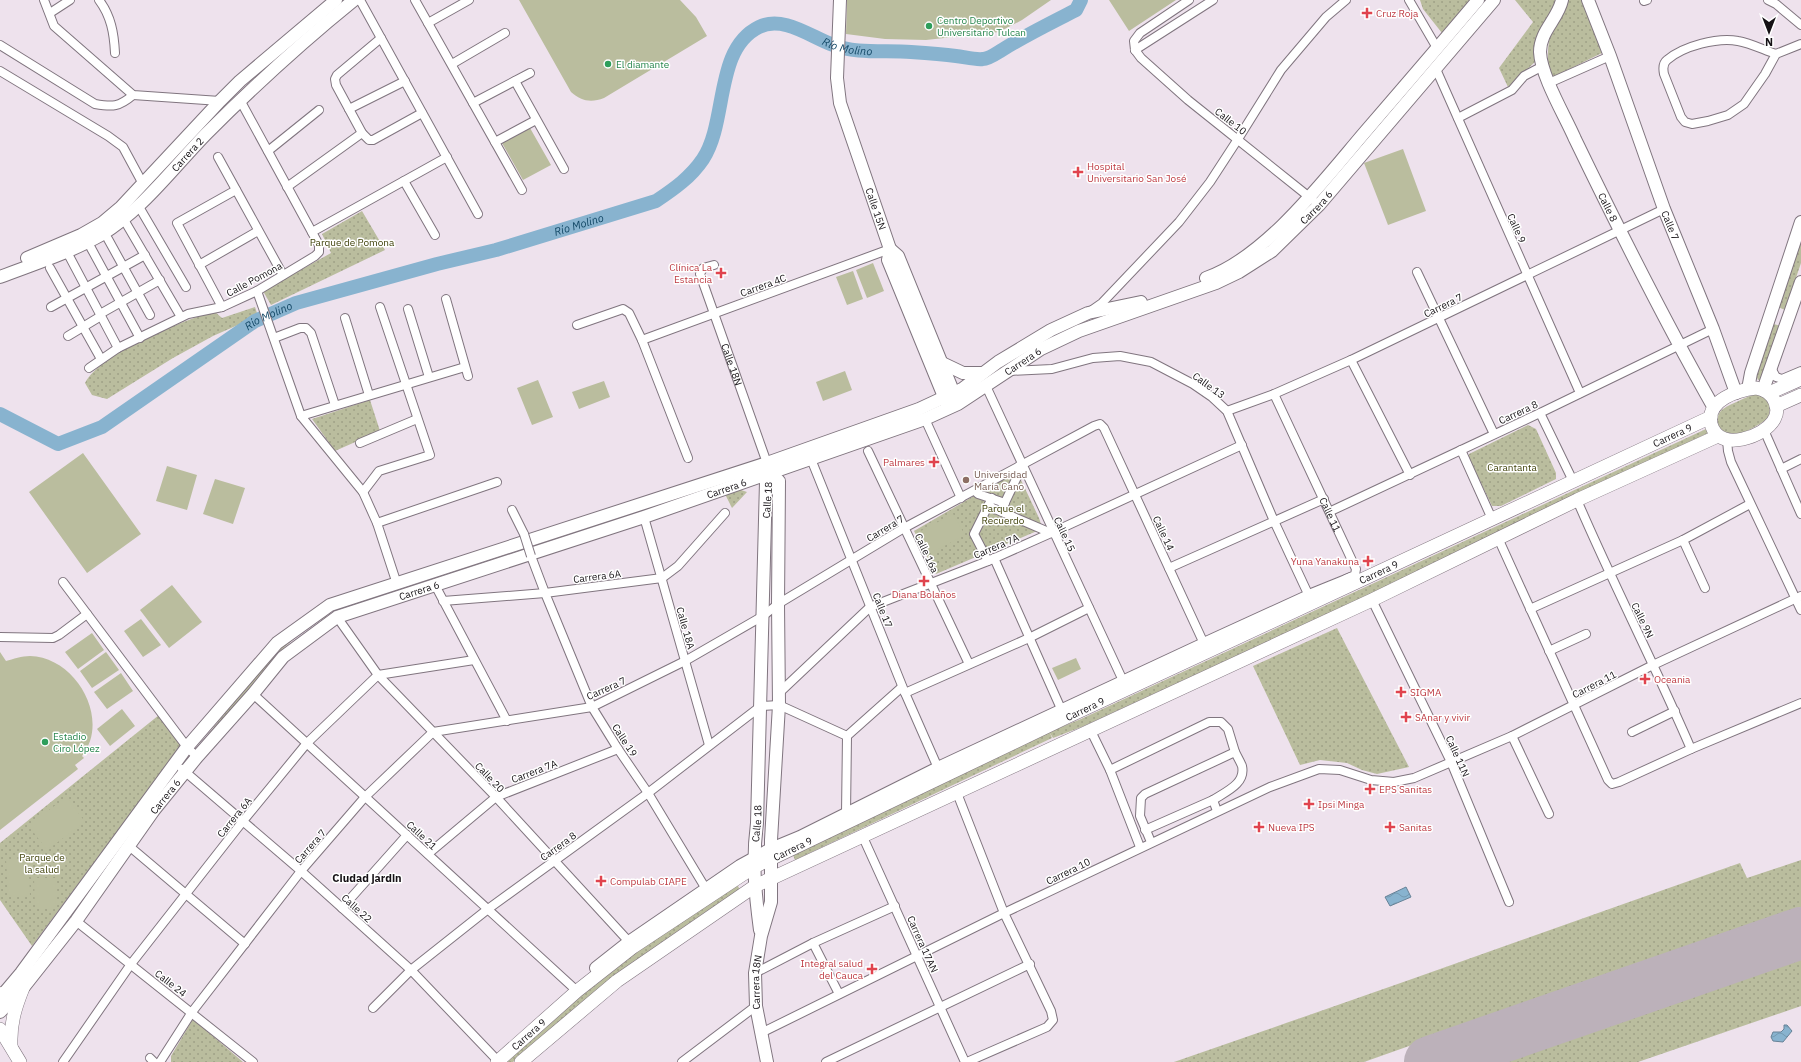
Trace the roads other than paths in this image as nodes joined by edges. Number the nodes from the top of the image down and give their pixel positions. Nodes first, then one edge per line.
1 (44, 0) edge
2 (70, 0) edge
3 (99, 0) edge
4 (336, 0) edge
5 (354, 0) edge
6 (360, 0) edge
7 (415, 0) edge
8 (469, 0) edge
9 (840, 0) edge
10 (1189, 0) edge
11 (1213, 0) edge
12 (1346, 0) edge
13 (1409, 0) edge
14 (1478, 0) edge
15 (1494, 0) edge
16 (1562, 0) edge
17 (1588, 0) edge
18 (1768, 0) edge
19 (50, 13) junction
20 (428, 22) junction
21 (1801, 25) edge
22 (505, 33) dead end
23 (381, 38) junction
24 (1801, 44) edge
25 (0, 45) edge
26 (1437, 48) junction
27 (1135, 50) junction
28 (115, 53) dead end
29 (1776, 54) junction
30 (1610, 56) junction
31 (452, 64) junction
32 (1543, 66) junction
33 (1436, 69) junction
34 (0, 71) edge
35 (530, 73) dead end
36 (405, 81) junction
37 (515, 81) junction
38 (1549, 83) junction
39 (133, 96) junction
40 (240, 100) junction
41 (220, 102) junction
42 (473, 103) junction
43 (349, 109) junction
44 (318, 110) dead end
45 (422, 112) junction
46 (1458, 118) junction
47 (536, 120) junction
48 (362, 133) junction
49 (1238, 139) junction
50 (495, 142) junction
51 (268, 151) junction
52 (218, 157) dead end
53 (447, 157) junction
54 (564, 169) dead end
55 (404, 181) junction
56 (143, 184) junction
57 (288, 187) junction
58 (236, 190) junction
59 (522, 190) dead end
60 (1314, 201) junction
61 (138, 205) junction
62 (1664, 209) junction
63 (478, 214) dead end
64 (123, 218) junction
65 (1801, 222) edge
66 (258, 231) junction
67 (1619, 231) junction
68 (312, 232) junction
69 (434, 235) dead end
70 (108, 239) dead end
71 (91, 248) dead end
72 (890, 249) junction
73 (67, 252) junction
74 (145, 255) junction
75 (200, 265) junction
76 (714, 265) dead end
77 (124, 267) junction
78 (50, 268) dead end
79 (0, 269) edge
80 (1417, 272) dead end
81 (283, 275) junction
82 (1526, 275) junction
83 (107, 276) junction
84 (0, 277) edge
85 (160, 280) junction
86 (1801, 282) edge
87 (186, 287) dead end
88 (86, 288) junction
89 (257, 291) junction
90 (138, 292) junction
91 (67, 298) junction
92 (446, 299) dead end
93 (121, 302) junction
94 (51, 307) dead end
95 (222, 307) junction
96 (380, 307) dead end
97 (408, 309) dead end
98 (1772, 310) junction
99 (713, 313) junction
100 (1088, 313) junction
101 (100, 315) junction
102 (150, 315) dead end
103 (1790, 316) junction
104 (181, 317) junction
105 (1440, 317) junction
106 (345, 318) dead end
107 (577, 325) dead end
108 (83, 328) junction
109 (1713, 329) junction
110 (68, 336) dead end
111 (140, 338) junction
112 (274, 338) junction
113 (642, 340) junction
114 (1679, 346) junction
115 (118, 348) junction
116 (101, 359) junction
117 (1351, 360) junction
118 (942, 364) junction
119 (465, 366) junction
120 (88, 368) dead end
121 (1771, 368) junction
122 (1006, 371) junction
123 (1801, 371) edge
124 (982, 373) junction
125 (1751, 373) junction
126 (468, 376) dead end
127 (429, 377) junction
128 (1801, 379) edge
129 (405, 384) junction
130 (986, 386) junction
131 (1738, 387) junction
132 (1766, 392) junction
133 (1274, 394) junction
134 (1580, 394) junction
135 (369, 395) junction
136 (1801, 395) edge
137 (952, 401) junction
138 (335, 405) junction
139 (1776, 406) junction
140 (1227, 411) junction
141 (1713, 412) junction
142 (1540, 413) junction
143 (301, 416) junction
144 (417, 419) junction
145 (925, 419) junction
146 (1100, 424) joint
147 (1764, 430) junction
148 (1494, 434) junction
149 (1723, 438) junction
150 (360, 443) dead end
151 (1242, 445) junction
152 (1461, 450) junction
153 (868, 451) dead end
154 (688, 458) dead end
155 (811, 459) junction
156 (1801, 460) edge
157 (1020, 465) junction
158 (768, 468) junction
159 (1781, 469) junction
160 (1410, 475) junction
161 (1573, 481) junction
162 (497, 482) dead end
163 (746, 482) junction
164 (975, 491) junction
165 (363, 492) junction
166 (1135, 494) junction
167 (766, 498) junction
168 (961, 498) junction
169 (992, 498) junction
170 (1324, 499) junction
171 (1577, 500) junction
172 (1004, 503) junction
173 (1750, 504) junction
174 (988, 506) junction
175 (512, 510) dead end
176 (1001, 511) junction
177 (1331, 511) junction
178 (725, 513) dead end
179 (1801, 514) edge
180 (644, 517) junction
181 (1492, 519) junction
182 (1274, 522) junction
183 (377, 523) junction
184 (904, 528) junction
185 (1052, 533) junction
186 (1498, 538) junction
187 (1683, 540) junction
188 (851, 560) junction
189 (991, 560) junction
190 (1170, 568) junction
191 (1608, 572) junction
192 (1372, 576) junction
193 (662, 578) junction
194 (64, 582) dead end
195 (930, 583) junction
196 (396, 584) junction
197 (435, 584) junction
198 (1333, 586) junction
199 (1705, 588) dead end
200 (545, 593) junction
201 (1309, 596) junction
202 (1798, 597) edge
203 (1372, 600) junction
204 (443, 601) junction
205 (778, 604) junction
206 (870, 607) junction
207 (1088, 608) junction
208 (1530, 609) junction
209 (1801, 610) edge
210 (87, 614) junction
211 (763, 616) junction
212 (337, 618) junction
213 (1586, 634) dead end
214 (0, 637) edge
215 (1029, 638) junction
216 (1206, 648) junction
217 (1549, 651) junction
218 (1182, 656) junction
219 (474, 660) junction
220 (685, 661) junction
221 (969, 664) junction
222 (1653, 665) junction
223 (1169, 670) junction
224 (378, 675) junction
225 (1125, 686) junction
226 (904, 690) junction
227 (253, 694) junction
228 (779, 699) junction
229 (1801, 703) edge
230 (1575, 705) junction
231 (761, 706) junction
232 (592, 707) junction
233 (1062, 711) junction
234 (1675, 711) junction
235 (507, 721) junction
236 (433, 732) junction
237 (1092, 732) junction
238 (1632, 732) dead end
239 (847, 736) junction
240 (1512, 736) junction
241 (307, 743) junction
242 (709, 745) junction
243 (187, 747) junction
244 (618, 749) junction
245 (1691, 749) junction
246 (1235, 752) junction
247 (197, 757) junction
248 (175, 762) junction
249 (1450, 762) junction
250 (938, 768) junction
251 (1110, 770) junction
252 (185, 771) junction
253 (1394, 782) joint
254 (648, 793) junction
255 (958, 795) junction
256 (365, 797) junction
257 (496, 797) junction
258 (1213, 800) junction
259 (1217, 811) junction
260 (846, 814) junction
261 (1549, 814) dead end
262 (774, 820) junction
263 (243, 821) junction
264 (1145, 830) junction
265 (407, 835) junction
266 (800, 837) junction
267 (863, 838) junction
268 (1151, 842) junction
269 (129, 846) junction
270 (1140, 847) junction
271 (428, 854) junction
272 (771, 854) junction
273 (555, 861) junction
274 (753, 863) junction
275 (301, 871) junction
276 (772, 878) junction
277 (755, 886) junction
278 (706, 889) junction
279 (186, 894) junction
280 (771, 902) joint
281 (1509, 902) dead end
282 (895, 906) junction
283 (342, 908) junction
284 (488, 909) junction
285 (1004, 912) junction
286 (76, 921) junction
287 (761, 936) junction
288 (813, 943) junction
289 (245, 944) junction
290 (631, 944) junction
291 (917, 956) junction
292 (131, 964) junction
293 (1030, 964) junction
294 (411, 970) junction
295 (755, 973) junction
296 (22, 988) junction
297 (574, 989) junction
298 (839, 994) junction
299 (1, 995) edge
300 (756, 1006) junction
301 (373, 1008) dead end
302 (941, 1008) junction
303 (0, 1012) edge
304 (192, 1012) junction
305 (0, 1029) edge
306 (761, 1033) junction
307 (5, 1046) edge
308 (495, 1061) edge
309 (10, 1062) edge
310 (20, 1062) edge
311 (63, 1062) edge
312 (160, 1062) edge
313 (253, 1062) edge
314 (521, 1062) edge
315 (682, 1062) edge
316 (767, 1062) edge
317 (826, 1062) edge
318 (966, 1062) edge

1 - 19 street
2 - 19 street
3 - 28 street
4 - 41 main road, Carrera 2
5 - 40 main road, Carrera 2
6 - 23 street
7 - 20 street
8 - 20 street
9 - 72 main road, Calle 15N
10 - 27 street
11 - 27 street
12 - 49 street, Carrera 6
13 - 26 street
14 - 26 main road, Carrera 6
15 - 33 main road, Carrera 6
16 - 32 main road, Calle 8
17 - 30 main road, Calle 7
18 - 21 street
19 - 39 street
20 - 31 street
22 - 31 street
23 - 36 street
23 - 43 street
24 - 29 street
25 - 39 street
26 - 60 main road, Carrera 6
27 - 49 street, Calle 10
29 - 29 street
30 - 38 street
30 - 62 main road, Calle 7
31 - 42 street
32 - 38 main road, Calle 8
32 - 46 street
33 - 46 street, Calle 9
33 - 60 main road, Carrera 6
34 - 56 street
35 - 37 street
36 - 43 street
36 - 45 street
37 - 42 street
37 - 47 street
38 - 67 main road, Calle 8
39 - 41 street
40 - 51 street, Calle Pomona
40 - 61 main road, Carrera 2
41 - 56 main road, Carrera 2
42 - 50 street
43 - 48 street
44 - 51 street
45 - 48 street
45 - 53 street
46 - 82 street, Calle 9
47 - 50 street
47 - 54 street
48 - 57 street
49 - 60 street, Calle 10
49 - 100 street, Carrera 6
50 - 59 street
51 - 57 street, Calle Pomona
52 - 58 street
53 - 55 street
53 - 63 street
55 - 68 street
55 - 69 street
56 - 79 main road, Carrera 2
57 - 68 street, Calle Pomona
58 - 66 street
58 - 75 street, Calle Pomona
60 - 100 main road, Carrera 6
60 - 122 main road, Carrera 6
61 - 64 main road, Carrera 2
61 - 87 street
62 - 67 street, Carrera 7
62 - 109 main road, Calle 7
64 - 73 main road, Carrera 2
64 - 74 street
65 - 98 main road
66 - 75 street
66 - 81 street
67 - 82 street, Carrera 7
67 - 114 main road, Calle 8
68 - 81 street, Calle Pomona
70 - 77 street
71 - 83 street
72 - 99 street, Carrera 4C
72 - 118 main road
72 - 137 main road, Calle 15N
73 - 84 main road, Carrera 2
73 - 88 street
74 - 77 street
74 - 85 street
75 - 95 street, Calle Pomona
76 - 99 street, Calle 18N
77 - 83 street
77 - 90 street
78 - 91 street
80 - 105 street
81 - 89 street, Calle Pomona
82 - 105 street, Carrera 7
82 - 134 street, Calle 9
83 - 88 street
83 - 93 street
85 - 90 street
85 - 104 street
86 - 103 main road
88 - 91 street
88 - 101 street
89 - 95 street, Calle Pomona
89 - 112 street
90 - 93 street
90 - 102 street
91 - 94 street
91 - 108 street
92 - 119 street
93 - 101 street
93 - 111 street
95 - 104 street
96 - 129 street
97 - 127 street
98 - 103 main road
98 - 125 main road
99 - 113 street, Carrera 4C
99 - 158 street, Calle 18N
100 - 124 main road, Carrera 6
101 - 108 street
101 - 115 street
103 - 121 main road
104 - 111 street
105 - 117 street, Carrera 7
105 - 148 street
106 - 135 street
107 - 113 street
108 - 110 street
108 - 116 street
109 - 114 street, Carrera 8
109 - 131 main road, Calle 7
111 - 115 street
112 - 138 street
112 - 143 street
113 - 154 street
114 - 134 street, Carrera 8
114 - 141 main road, Calle 8
115 - 116 street
116 - 120 street
117 - 133 street, Carrera 7
117 - 160 street
118 - 124 main road
118 - 137 main road
119 - 126 street
119 - 127 street
121 - 123 street
121 - 132 main road
122 - 130 main road, Carrera 6
122 - 140 street, Calle 13
124 - 137 main road, Carrera 6
125 - 131 main road
125 - 131 main road
127 - 129 street
128 - 132 main road
129 - 135 street
129 - 144 street
130 - 137 main road, Carrera 6
130 - 157 street, Calle 15
131 - 132 main road
131 - 141 main road
132 - 139 main road
133 - 140 street, Carrera 7
133 - 170 street, Calle 11
134 - 142 street, Carrera 8
135 - 138 street
136 - 139 main road
137 - 145 main road, Carrera 6
137 - 158 main road, Carrera 6
138 - 143 street
139 - 147 main road
140 - 151 street, Calle 13
141 - 149 main road
141 - 161 main road, Carrera 9
142 - 148 street, Carrera 8
142 - 161 street
143 - 165 street
144 - 150 street
144 - 165 street
145 - 155 main road, Carrera 6
145 - 168 street
146 - 157 street, Carrera 7
146 - 166 street, Calle 14
147 - 149 main road
147 - 159 street
148 - 152 street, Carrera 8
149 - 171 main road, Carrera 9
149 - 173 street
151 - 166 street, Carrera 7A
151 - 182 street, Calle 13
152 - 160 street, Carrera 8
152 - 181 street
153 - 184 street, Calle 16a
155 - 158 main road, Carrera 6
155 - 188 street, Calle 17
156 - 159 street
157 - 164 street, Carrera 7
157 - 172 street
157 - 185 street, Calle 15
158 - 163 main road, Carrera 6
158 - 167 main road, Calle 18
158 - 196 main road, Carrera 6
158 - 205 main road, Calle 18
159 - 179 street
160 - 177 street, Carrera 8
161 - 181 main road, Carrera 9
162 - 183 street
163 - 167 main road
163 - 180 main road, Carrera 6
164 - 168 street, Carrera 7
164 - 169 street
165 - 183 street
166 - 185 street, Carrera 7A
166 - 190 street, Calle 14
167 - 211 main road, Calle 18
168 - 184 street, Carrera 7
169 - 172 street
169 - 174 street
170 - 177 street, Calle 11
170 - 182 street
171 - 186 main road, Carrera 9
171 - 191 street, Calle 9N
172 - 176 street
173 - 187 street
173 - 202 street
174 - 176 street
174 - 189 street
175 - 200 street, Calle 19, bridge
176 - 185 street
177 - 198 street, Calle 11
178 - 193 street, Carrera 6A
180 - 193 street, Calle 18A
180 - 197 main road, Carrera 6
181 - 192 main road, Carrera 9
182 - 190 street
182 - 201 street, Calle 13
183 - 196 street
184 - 188 street, Carrera 7
184 - 195 street, Calle 16a
185 - 189 street, Carrera 7A
185 - 207 street, Calle 15
186 - 203 main road, Carrera 9
186 - 208 street
187 - 191 street
187 - 199 street
188 - 205 street, Carrera 7
188 - 206 street, Calle 17
189 - 195 street, Carrera 7A
189 - 215 street
190 - 216 street, Calle 14
191 - 208 street
191 - 222 street, Calle 9N
192 - 198 main road
192 - 216 main road, Carrera 9
193 - 200 street, Carrera 6A
193 - 220 street, Calle 18A
194 - 210 street
195 - 206 street, Carrera 7A
195 - 221 street, Calle 16a
196 - 243 main road, Carrera 6
197 - 204 street
197 - 212 main road, Carrera 6
198 - 201 main road
200 - 204 street, Carrera 6A
200 - 232 street, Calle 19
201 - 216 main road
202 - 209 street
202 - 222 street, Carrera 11
203 - 237 main road, Carrera 9
203 - 249 street, Calle 11N
204 - 219 street
205 - 211 street, Carrera 7
205 - 228 main road, Calle 18
206 - 226 street, Calle 17
206 - 228 street, Carrera 7A
207 - 215 street
207 - 225 street, Calle 15
208 - 217 street
210 - 214 street
210 - 243 street
211 - 220 street, Carrera 7
211 - 231 main road, Calle 18
212 - 224 street, Calle 20
212 - 227 main road, Carrera 6
213 - 217 street
215 - 221 street
215 - 233 street
216 - 218 main road
216 - 223 main road, Carrera 9
217 - 230 street
218 - 223 main road
218 - 225 main road
219 - 224 street
219 - 235 street
220 - 232 street, Carrera 7
220 - 242 street, Calle 18A
221 - 226 street
222 - 230 street, Carrera 11
222 - 234 street, Calle 9N
223 - 225 main road, Carrera 9
224 - 236 street, Calle 20
224 - 241 street, Carrera 6A
225 - 233 main road
225 - 272 main road, Carrera 9
226 - 239 street
226 - 250 street, Calle 17
227 - 241 street, Calle 21
227 - 247 main road, Carrera 6
228 - 231 street
228 - 239 street
228 - 262 main road, Calle 18
229 - 245 street
230 - 240 street, Carrera 11
230 - 245 street
231 - 242 street, Carrera 8
231 - 274 main road, Calle 18
232 - 235 street, Carrera 7
232 - 244 street, Calle 19
233 - 250 main road
234 - 238 street
234 - 245 street, Calle 9N
235 - 236 street, Carrera 7
236 - 256 street, Carrera 7
236 - 257 street, Calle 20
237 - 251 street
237 - 255 main road, Carrera 9
239 - 260 street
240 - 249 street, Carrera 11
240 - 261 street
241 - 256 street, Calle 21
241 - 263 street, Carrera 6A
242 - 254 street, Carrera 8
243 - 247 street
243 - 248 main road, Carrera 6
244 - 254 street, Calle 19
244 - 257 street, Carrera 7A
246 - 251 street
246 - 258 street
246 - 264 street
247 - 252 main road, Carrera 6
248 - 252 street, Calle 22
248 - 299 main road, Carrera 6
249 - 253 street, Carrera 11
249 - 281 street, Calle 11N
250 - 260 main road
251 - 270 street
252 - 263 street, Calle 22
252 - 269 main road, Carrera 6
253 - 259 street, Carrera 10
254 - 273 street, Carrera 8
254 - 278 street, Calle 19
255 - 267 main road, Carrera 9
255 - 285 street
256 - 265 street, Calle 21
256 - 275 street, Carrera 7
257 - 271 street, Carrera 7A
257 - 273 street, Calle 20
258 - 259 street
258 - 264 street
259 - 268 street, Carrera 10
260 - 266 main road
262 - 266 main road
262 - 272 main road, Calle 18
263 - 275 street, Calle 22
263 - 279 street, Carrera 6A
264 - 268 street
265 - 271 street, Calle 21
265 - 283 street
266 - 272 main road
267 - 276 main road, Carrera 9
267 - 282 street, Carrera 17AN
268 - 270 street, Carrera 10
269 - 279 street
269 - 286 main road, Carrera 6
270 - 285 street, Carrera 10
271 - 284 street, Calle 21
272 - 274 main road, Carrera 9
272 - 276 main road, Calle 18
273 - 284 street, Carrera 8
273 - 290 street, Calle 20
274 - 277 main road, Calle 18
274 - 278 main road
274 - 290 main road, Carrera 9
275 - 283 street, Calle 22
275 - 289 street, Carrera 7
276 - 277 main road, Carrera 9
276 - 280 main road, Calle 18
277 - 287 main road, Calle 18
277 - 314 main road, Carrera 9
278 - 290 main road
279 - 289 street
279 - 292 street, Carrera 6A
280 - 287 main road, Carrera 18N
282 - 288 street
282 - 291 street, Carrera 17AN
283 - 294 street, Calle 22
284 - 294 street, Carrera 8
284 - 297 street, Calle 21
285 - 291 street, Carrera 10
285 - 293 street
286 - 292 street, Calle 24
286 - 296 main road, Carrera 6
287 - 295 main road, Carrera 18N
288 - 295 street
288 - 298 street
289 - 304 street, Carrera 7
290 - 297 main road, Carrera 9
291 - 298 street, Carrera 10
291 - 302 street, Carrera 17AN
292 - 304 street, Calle 24
292 - 311 street, Carrera 6A
293 - 302 street
293 - 318 street
294 - 301 street, Carrera 8
294 - 308 street, Calle 22
295 - 300 main road, Carrera 18N
296 - 303 main road, Carrera 6
296 - 307 main road
297 - 308 main road, Carrera 9
298 - 306 street, Carrera 10
300 - 306 main road, Carrera 18N
300 - 315 street
302 - 317 street
302 - 318 street, Carrera 17AN
304 - 312 street, Carrera 7
304 - 313 street, Calle 24
305 - 307 main road
306 - 316 main road, Carrera 18N
307 - 309 main road
307 - 310 main road

